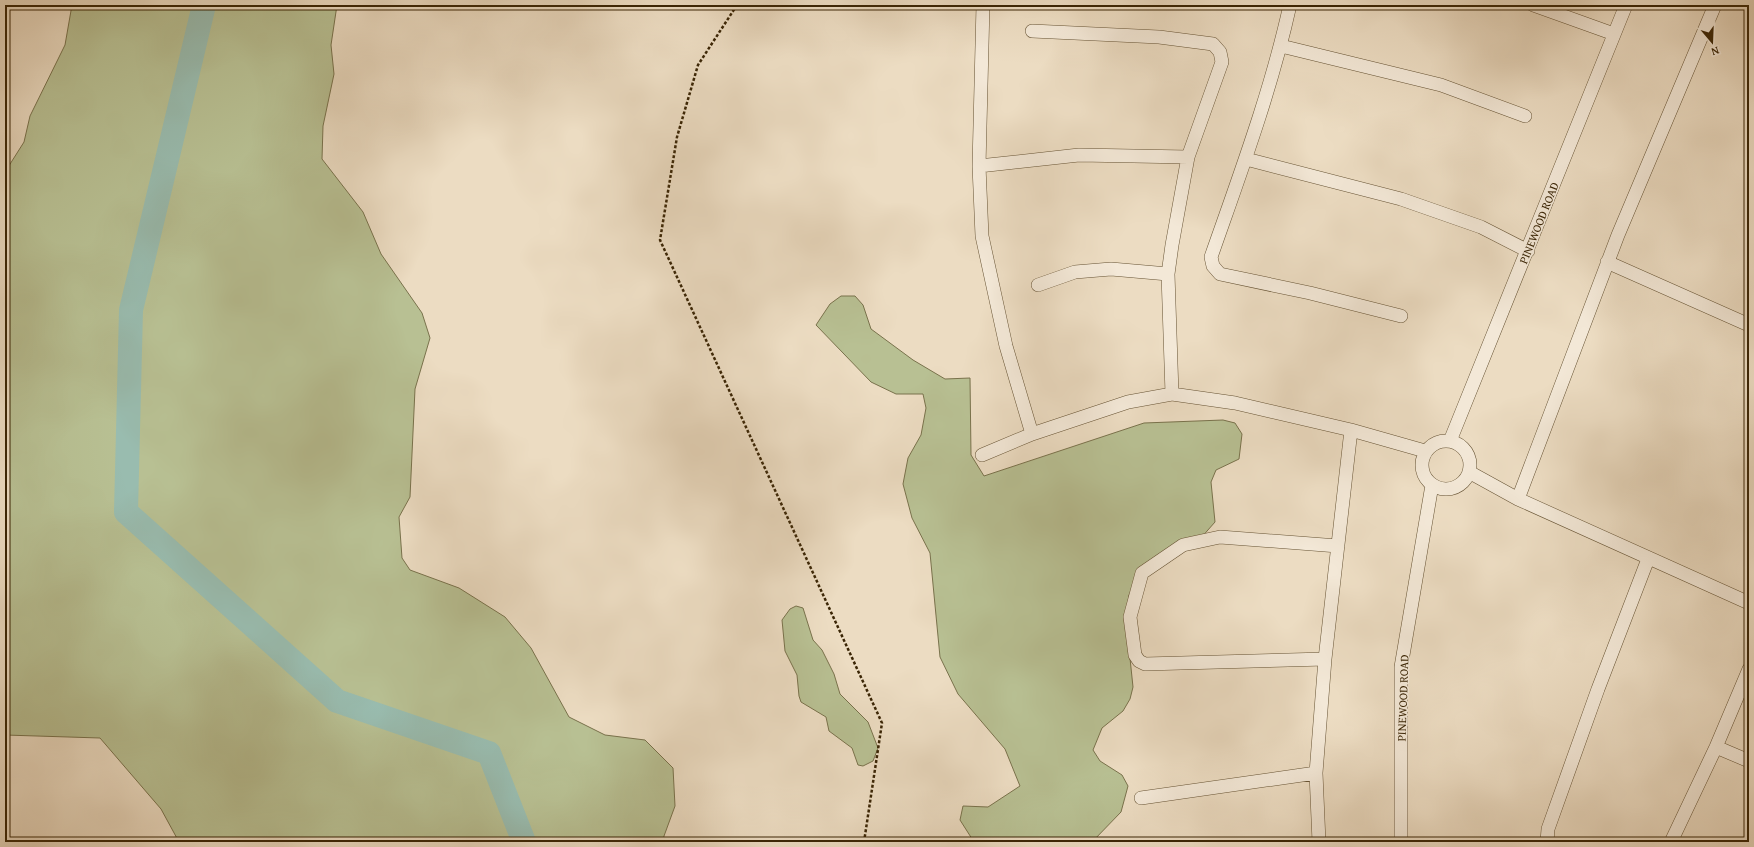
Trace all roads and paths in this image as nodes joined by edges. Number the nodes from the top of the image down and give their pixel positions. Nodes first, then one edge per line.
1 (737, 5) edge
2 (983, 5) edge
3 (1290, 5) edge
4 (1533, 5) edge
5 (1626, 5) edge
6 (1715, 5) edge
7 (1032, 32) dead end
8 (1614, 34) junction
9 (1281, 46) junction
10 (1525, 116) dead end
11 (1188, 157) junction
12 (1246, 159) junction
13 (979, 166) junction
14 (1528, 251) junction
15 (1607, 262) junction
16 (1168, 274) junction
17 (1038, 285) dead end
18 (1401, 316) dead end
19 (1749, 325) edge
20 (1172, 394) junction
21 (1351, 430) junction
22 (1032, 434) junction
23 (1450, 441) junction
24 (1425, 451) junction
25 (982, 455) dead end
26 (1469, 472) junction
27 (1432, 485) junction
28 (1518, 499) junction
29 (1338, 546) junction
30 (1648, 559) junction
31 (1749, 603) edge
32 (1325, 659) junction
33 (1749, 669) edge
34 (1716, 747) junction
35 (1749, 762) edge
36 (1316, 773) junction
37 (1141, 798) dead end
38 (864, 842) edge
39 (1320, 842) edge
40 (1401, 842) edge
41 (1547, 842) edge
42 (1671, 842) edge

1 - 38 path
2 - 13 street
3 - 9 street
4 - 8 street
5 - 8 street, PINEWOOD ROAD
6 - 15 street
7 - 11 street
8 - 14 street, PINEWOOD ROAD
9 - 10 street
9 - 12 street
11 - 13 street
11 - 16 street
12 - 14 street
12 - 18 street
13 - 22 street
14 - 23 street, PINEWOOD ROAD
15 - 19 street
15 - 28 street
16 - 17 street
16 - 20 street
20 - 21 street
20 - 22 street
21 - 24 street
21 - 29 street
22 - 25 street
23 - 24 street
23 - 26 street
24 - 27 street
26 - 27 street
26 - 28 street
27 - 40 street, PINEWOOD ROAD
28 - 30 street
29 - 32 street
29 - 32 street
30 - 31 street
30 - 41 street
32 - 36 street
33 - 34 street
34 - 35 street
34 - 42 street
36 - 37 street
36 - 39 street

